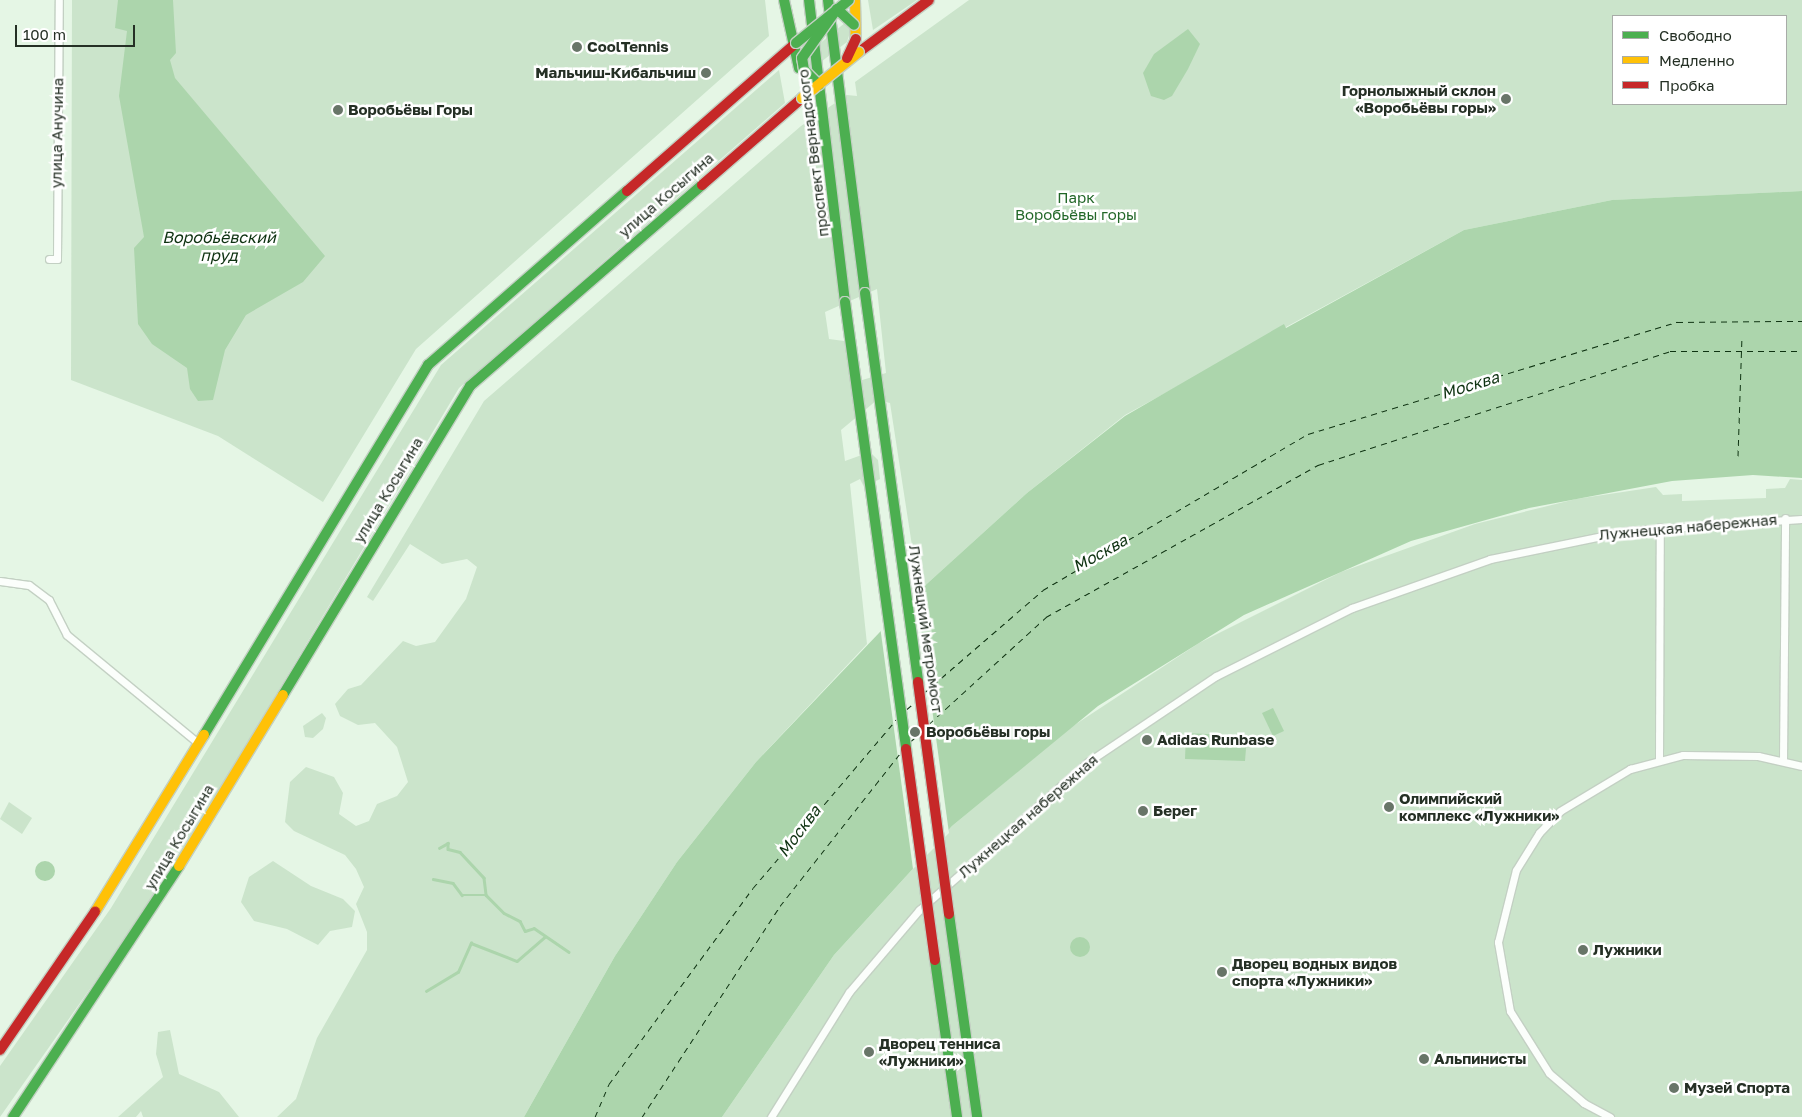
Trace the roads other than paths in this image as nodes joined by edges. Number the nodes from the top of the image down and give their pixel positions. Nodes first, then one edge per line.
1 (59, 0) edge
2 (784, 0) edge
3 (809, 0) edge
4 (828, 0) edge
5 (849, 0) edge
6 (855, 0) edge
7 (929, 0) edge
8 (837, 9) junction
9 (857, 38) junction
10 (794, 45) junction
11 (845, 64) junction
12 (818, 85) junction
13 (49, 259) dead end
14 (1785, 518) junction
15 (1802, 519) edge
16 (1660, 527) junction
17 (0, 581) edge
18 (198, 743) junction
19 (1660, 760) junction
20 (1783, 760) junction
21 (1802, 766) edge
22 (3, 1042) edge
23 (0, 1050) edge
24 (13, 1117) edge
25 (771, 1117) edge
26 (957, 1117) edge
27 (977, 1117) edge
28 (1610, 1117) edge

1 - 13 street, улица Анучина
2 - 10 main road
3 - 26 main road, проспект Вернадского, bridge
4 - 27 main road, Лужнецкий метромост, bridge
5 - 8 main road, улица Косыгина, bridge
6 - 9 main road
7 - 11 main road, улица Косыгина, bridge
8 - 9 main road, bridge
8 - 10 main road, улица Косыгина, bridge
8 - 12 main road, bridge
9 - 11 main road, bridge
10 - 12 main road, bridge
10 - 18 main road, улица Косыгина
11 - 12 main road, улица Косыгина, bridge
12 - 24 main road, улица Косыгина, bridge
14 - 15 street, Лужнецкая набережная
14 - 16 street, Лужнецкая набережная
14 - 20 street
16 - 19 street
16 - 25 street, Лужнецкая набережная
17 - 18 street
18 - 22 main road, улица Косыгина
19 - 20 street
19 - 28 street
20 - 21 street
22 - 23 main road, улица Косыгина

